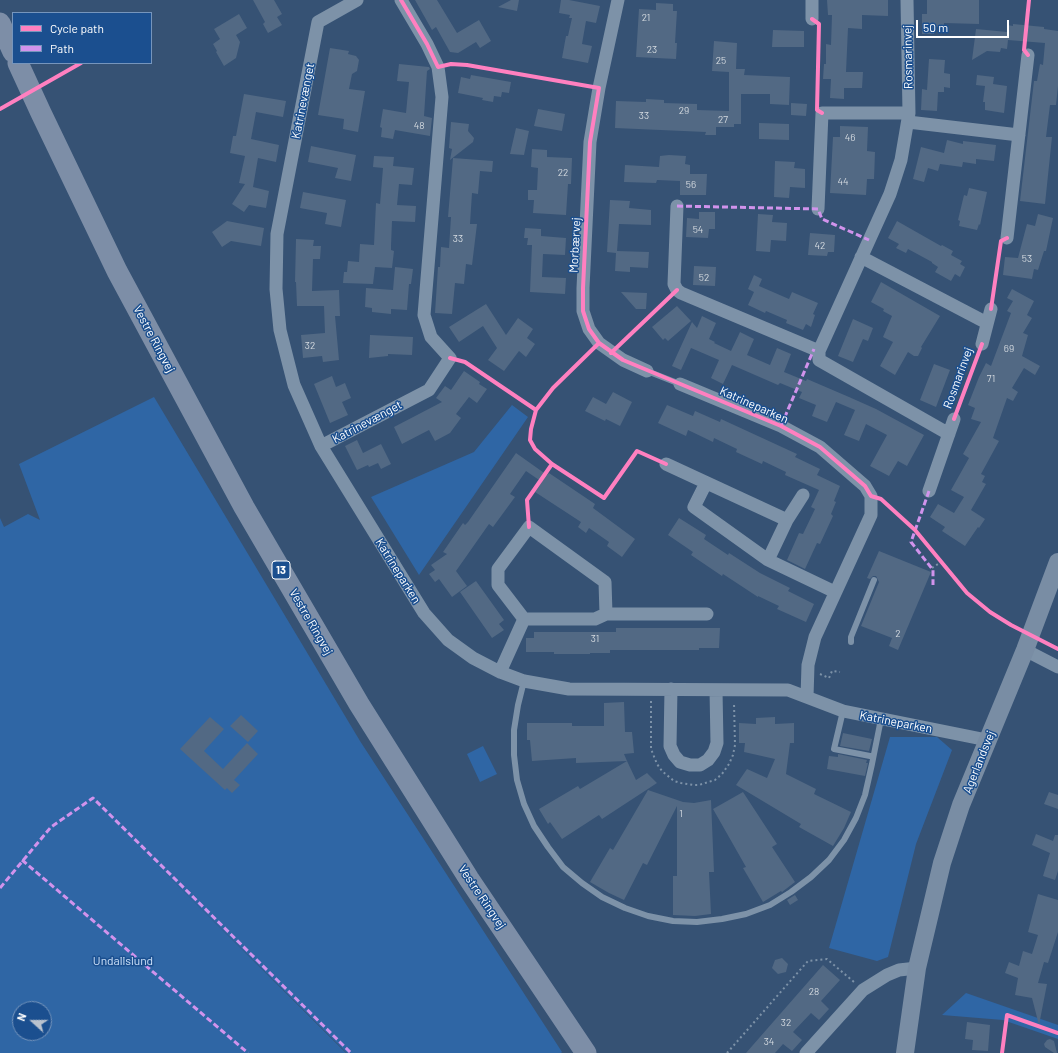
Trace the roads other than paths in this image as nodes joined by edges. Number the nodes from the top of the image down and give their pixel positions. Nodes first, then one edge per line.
1 (357, 0) edge
2 (401, 0) edge
3 (618, 0) edge
4 (812, 0) edge
5 (908, 0) edge
6 (812, 20) dead end
7 (0, 23) edge
8 (12, 50) edge
9 (1028, 55) dead end
10 (18, 64) edge
11 (909, 118) junction
12 (1019, 135) junction
13 (677, 206) dead end
14 (818, 210) dead end
15 (1008, 238) dead end
16 (862, 257) junction
17 (991, 309) dead end
18 (987, 323) junction
19 (982, 344) dead end
20 (819, 352) junction
21 (647, 371) joint
22 (680, 384) joint
23 (954, 419) dead end
24 (949, 434) junction
25 (321, 446) junction
26 (666, 464) dead end
27 (706, 483) junction
28 (929, 491) dead end
29 (803, 495) dead end
30 (787, 520) junction
31 (768, 560) junction
32 (1058, 562) edge
33 (874, 580) dead end
34 (835, 592) junction
35 (606, 614) junction
36 (707, 614) dead end
37 (524, 619) junction
38 (851, 642) dead end
39 (1025, 650) junction
40 (1058, 666) edge
41 (500, 672) junction
42 (524, 681) junction
43 (671, 689) junction
44 (716, 690) junction
45 (807, 697) junction
46 (843, 711) junction
47 (881, 719) junction
48 (987, 740) junction
49 (870, 756) dead end
50 (917, 968) junction
51 (586, 1053) edge
52 (806, 1053) edge
53 (905, 1053) edge

1 - 25 street, Katrinevænget
2 - 25 street, Katrinevænget
3 - 21 street, Morbærvej
4 - 6 street
5 - 11 street, Rosmarinvej
7 - 8 main road
9 - 12 street
10 - 51 main road, Vestre Ringvej / 13
11 - 12 street
11 - 14 street
11 - 16 street, Rosmarinvej
12 - 15 street
13 - 20 street
16 - 18 street
16 - 20 street, Rosmarinvej
17 - 18 street, Rosmarinvej
18 - 19 street, Rosmarinvej
20 - 24 street
21 - 22 lane
22 - 34 street, Katrineparken
23 - 24 street, Rosmarinvej
24 - 28 street, Rosmarinvej
25 - 41 street, Katrineparken
26 - 27 street
27 - 30 street
27 - 31 street
29 - 30 street
30 - 31 street
31 - 34 street
32 - 39 street, Agerlandsvej
33 - 38 lane
34 - 45 street, Katrineparken
35 - 36 street
35 - 37 street
35 - 37 street
37 - 41 street
39 - 40 street
39 - 48 street, Agerlandsvej
41 - 42 street, Katrineparken
42 - 43 street, Katrineparken
42 - 47 lane
43 - 44 street, Katrineparken
43 - 44 street
44 - 45 street, Katrineparken
45 - 46 street, Katrineparken
46 - 47 street, Katrineparken
46 - 49 lane
47 - 48 street, Katrineparken
48 - 50 street, Agerlandsvej
50 - 52 street
50 - 53 street, Agerlandsvej

